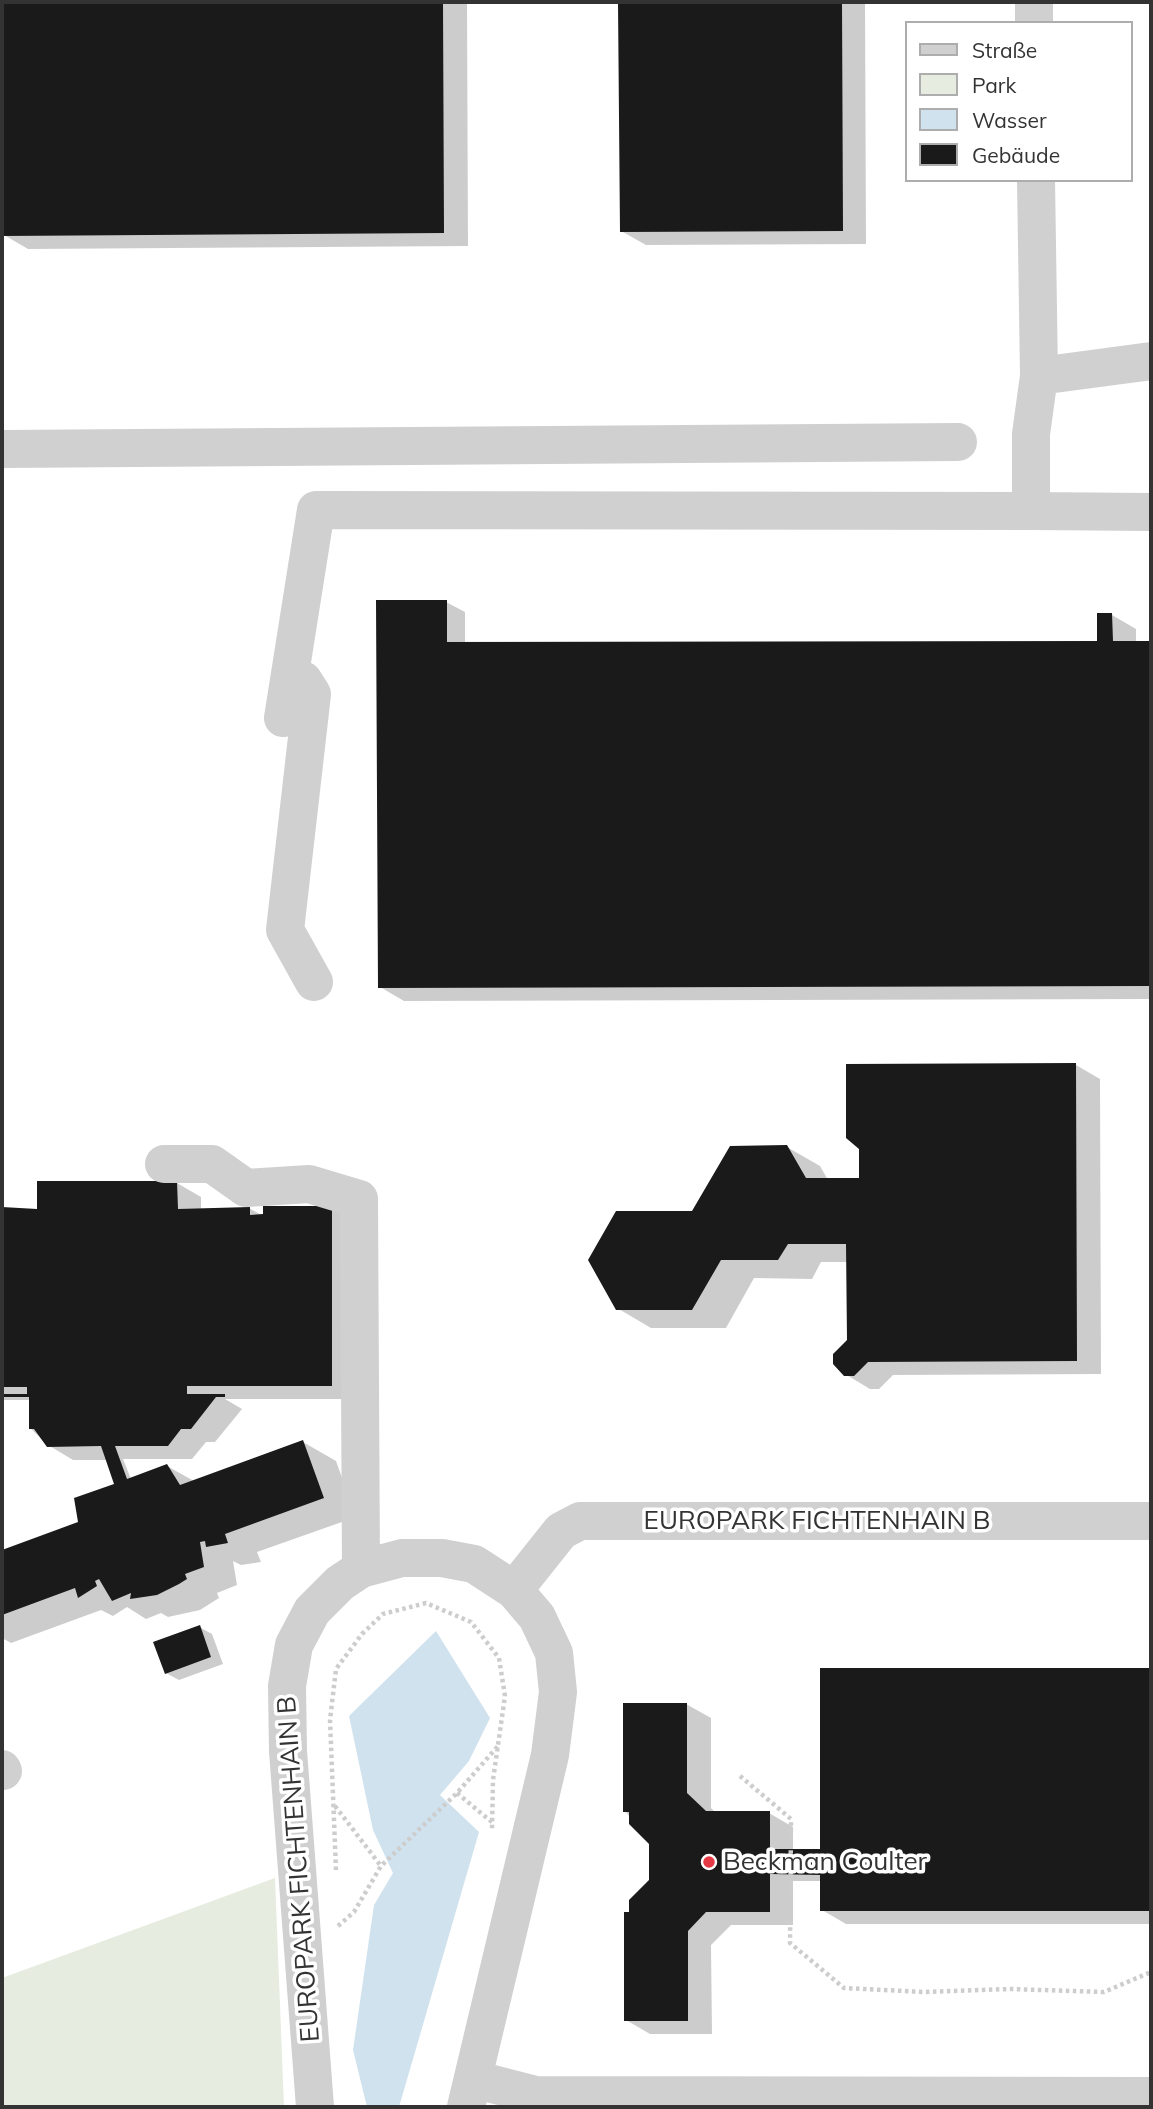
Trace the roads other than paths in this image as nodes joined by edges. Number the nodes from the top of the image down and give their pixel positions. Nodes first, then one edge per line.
1 (1034, 2) edge
2 (1034, 21) edge
3 (1036, 182) edge
4 (1151, 361) edge
5 (1039, 376) junction
6 (958, 442) dead end
7 (2, 449) edge
8 (1031, 512) junction
9 (1151, 512) edge
10 (292, 663) junction
11 (283, 718) dead end
12 (314, 982) dead end
13 (164, 1164) dead end
14 (1151, 1521) edge
15 (361, 1569) junction
16 (514, 1590) junction
17 (469, 2093) edge
18 (1151, 2096) edge
19 (315, 2107) edge

1 - 2 street
3 - 5 street
4 - 5 street
5 - 8 street
6 - 7 street
8 - 9 street
8 - 10 street
10 - 11 street
10 - 12 street
13 - 15 street
14 - 16 street, EUROPARK FICHTENHAIN B
15 - 16 street, EUROPARK FICHTENHAIN B
15 - 19 street, EUROPARK FICHTENHAIN B
16 - 17 street, EUROPARK FICHTENHAIN B
17 - 18 street

